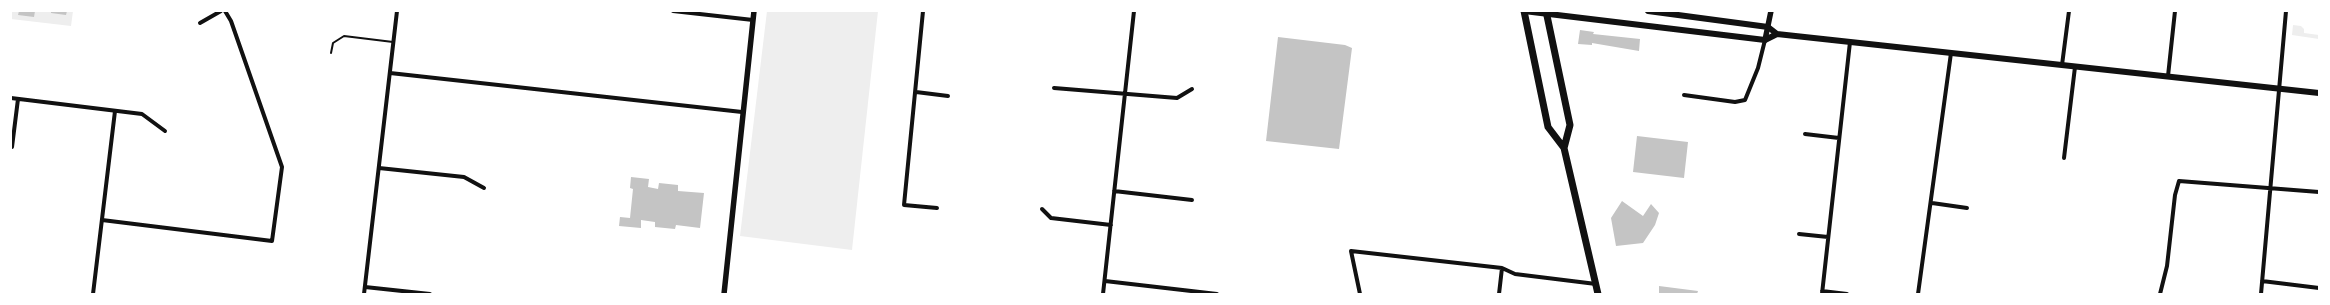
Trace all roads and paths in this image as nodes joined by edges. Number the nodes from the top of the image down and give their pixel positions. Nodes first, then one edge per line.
1 (221, 11) edge
2 (225, 11) edge
3 (397, 11) edge
4 (673, 11) edge
5 (754, 11) edge
6 (923, 11) edge
7 (1134, 11) edge
8 (1524, 11) edge
9 (1648, 11) edge
10 (1771, 11) edge
11 (2069, 11) edge
12 (2175, 11) edge
13 (2286, 11) edge
14 (1546, 13) edge
15 (753, 20) junction
16 (200, 23) dead end
17 (1768, 27) junction
18 (1777, 34) junction
19 (1765, 40) junction
20 (394, 42) junction
21 (1850, 42) junction
22 (1951, 53) junction
23 (331, 54) dead end
24 (2062, 65) junction
25 (2075, 67) junction
26 (390, 73) junction
27 (2168, 76) junction
28 (1054, 88) dead end
29 (2278, 88) junction
30 (1192, 89) dead end
31 (916, 92) junction
32 (2319, 93) edge
33 (1126, 95) junction
34 (1684, 95) dead end
35 (948, 96) dead end
36 (11, 98) edge
37 (18, 99) junction
38 (115, 111) junction
39 (742, 112) junction
40 (165, 131) dead end
41 (1805, 134) dead end
42 (1839, 138) junction
43 (12, 147) dead end
44 (1564, 148) junction
45 (2064, 158) dead end
46 (379, 168) junction
47 (484, 188) dead end
48 (2272, 188) junction
49 (1114, 190) junction
50 (2319, 192) edge
51 (1192, 200) dead end
52 (1932, 203) junction
53 (937, 208) dead end
54 (1968, 208) dead end
55 (1042, 209) dead end
56 (102, 220) junction
57 (1111, 225) junction
58 (1799, 234) dead end
59 (1828, 237) junction
60 (1502, 268) junction
61 (2262, 281) junction
62 (1105, 282) junction
63 (1596, 284) junction
64 (365, 287) junction
65 (2319, 288) edge
66 (1822, 293) edge
67 (93, 294) edge
68 (364, 294) edge
69 (430, 294) edge
70 (724, 294) edge
71 (1103, 294) edge
72 (1217, 294) edge
73 (1360, 294) edge
74 (1499, 294) edge
75 (1598, 294) edge
76 (1846, 294) edge
77 (1918, 294) edge
78 (2160, 294) edge
79 (2261, 294) edge

1 - 16 street
2 - 56 street
3 - 20 street
4 - 15 street
5 - 15 street
6 - 31 street
7 - 33 street
8 - 14 main road
8 - 44 main road
9 - 17 main road
10 - 17 street
11 - 24 street
12 - 27 street
13 - 29 street
14 - 19 main road
14 - 44 main road
15 - 39 street
17 - 18 main road
17 - 19 street
18 - 19 main road
18 - 21 main road
19 - 34 street
20 - 23 lane
20 - 26 street
21 - 22 main road
21 - 42 street
22 - 24 main road
22 - 52 street
24 - 25 main road
25 - 27 main road
25 - 45 street
26 - 39 street
26 - 46 street
27 - 29 main road
28 - 33 street
29 - 32 main road
29 - 48 street
30 - 33 street
31 - 35 street
31 - 53 street
33 - 49 street
36 - 37 street
37 - 38 street
37 - 43 street
38 - 40 street
38 - 56 street
39 - 70 street
41 - 42 street
42 - 59 street
44 - 63 main road
46 - 47 street
46 - 64 street
48 - 50 street
48 - 61 street
48 - 78 street
49 - 51 street
49 - 57 street
52 - 54 street
52 - 77 street
55 - 57 street
56 - 67 street
57 - 62 street
58 - 59 street
59 - 66 street
60 - 63 street
60 - 73 street
60 - 74 street
61 - 65 street
61 - 79 street
62 - 71 street
62 - 72 street
63 - 75 main road
64 - 68 street
64 - 69 street
66 - 76 street

